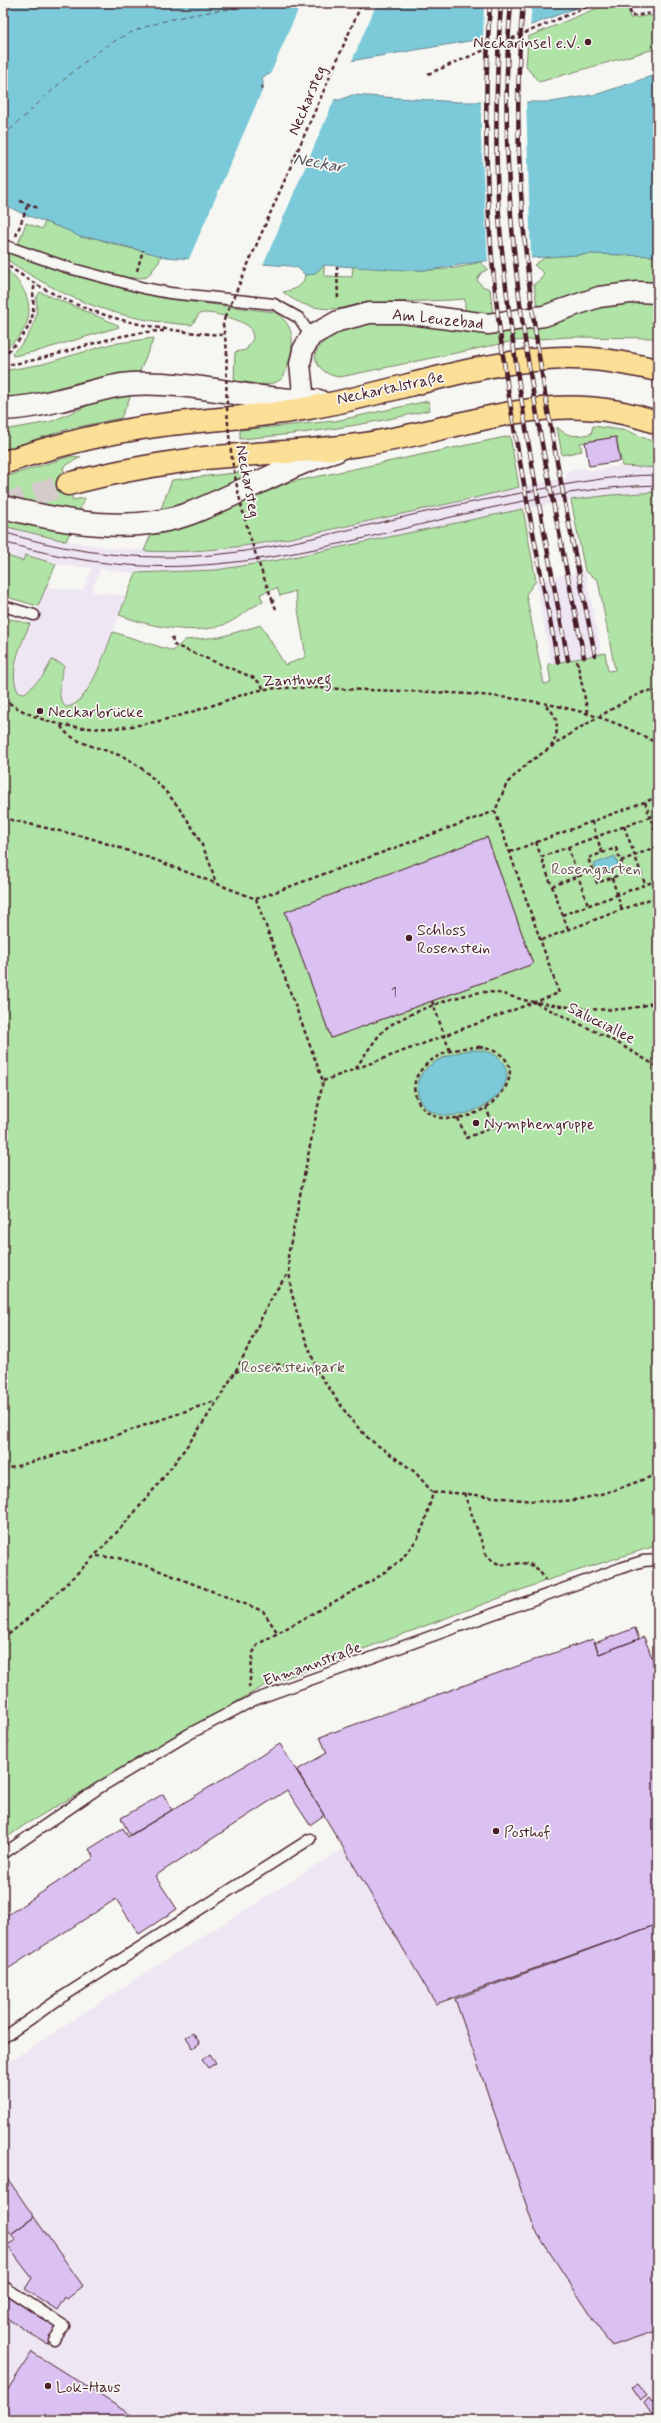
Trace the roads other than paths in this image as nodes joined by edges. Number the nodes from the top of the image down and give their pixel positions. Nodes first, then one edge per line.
1 (3, 245) edge
2 (658, 293) edge
3 (311, 336) junction
4 (658, 355) edge
5 (601, 361) junction
6 (658, 370) edge
7 (76, 396) junction
8 (352, 399) junction
9 (304, 401) junction
10 (3, 409) edge
11 (622, 412) junction
12 (658, 412) edge
13 (3, 423) edge
14 (658, 423) edge
15 (359, 445) junction
16 (3, 464) edge
17 (68, 484) tunnel mouth
18 (3, 507) edge
19 (3, 606) edge
20 (34, 615) dead end
21 (658, 1560) edge
22 (310, 1839) dead end
23 (3, 1854) edge
24 (3, 2038) edge
25 (3, 2286) edge
26 (54, 2340) dead end

1 - 3 lane
2 - 3 street, Am Leuzebad
3 - 9 street
4 - 5 main road
5 - 6 main road, Neckartalstraße
5 - 8 main road, Neckartalstraße
7 - 9 main road, Neckartalstraße
7 - 10 main road, Neckartalstraße
7 - 13 main road
8 - 9 main road, Neckartalstraße
8 - 16 main road
11 - 12 main road
11 - 14 main road
11 - 15 main road
15 - 17 main road
15 - 18 main road
19 - 20 lane
21 - 23 lane, Ehmannstraße
22 - 24 lane
25 - 26 lane

